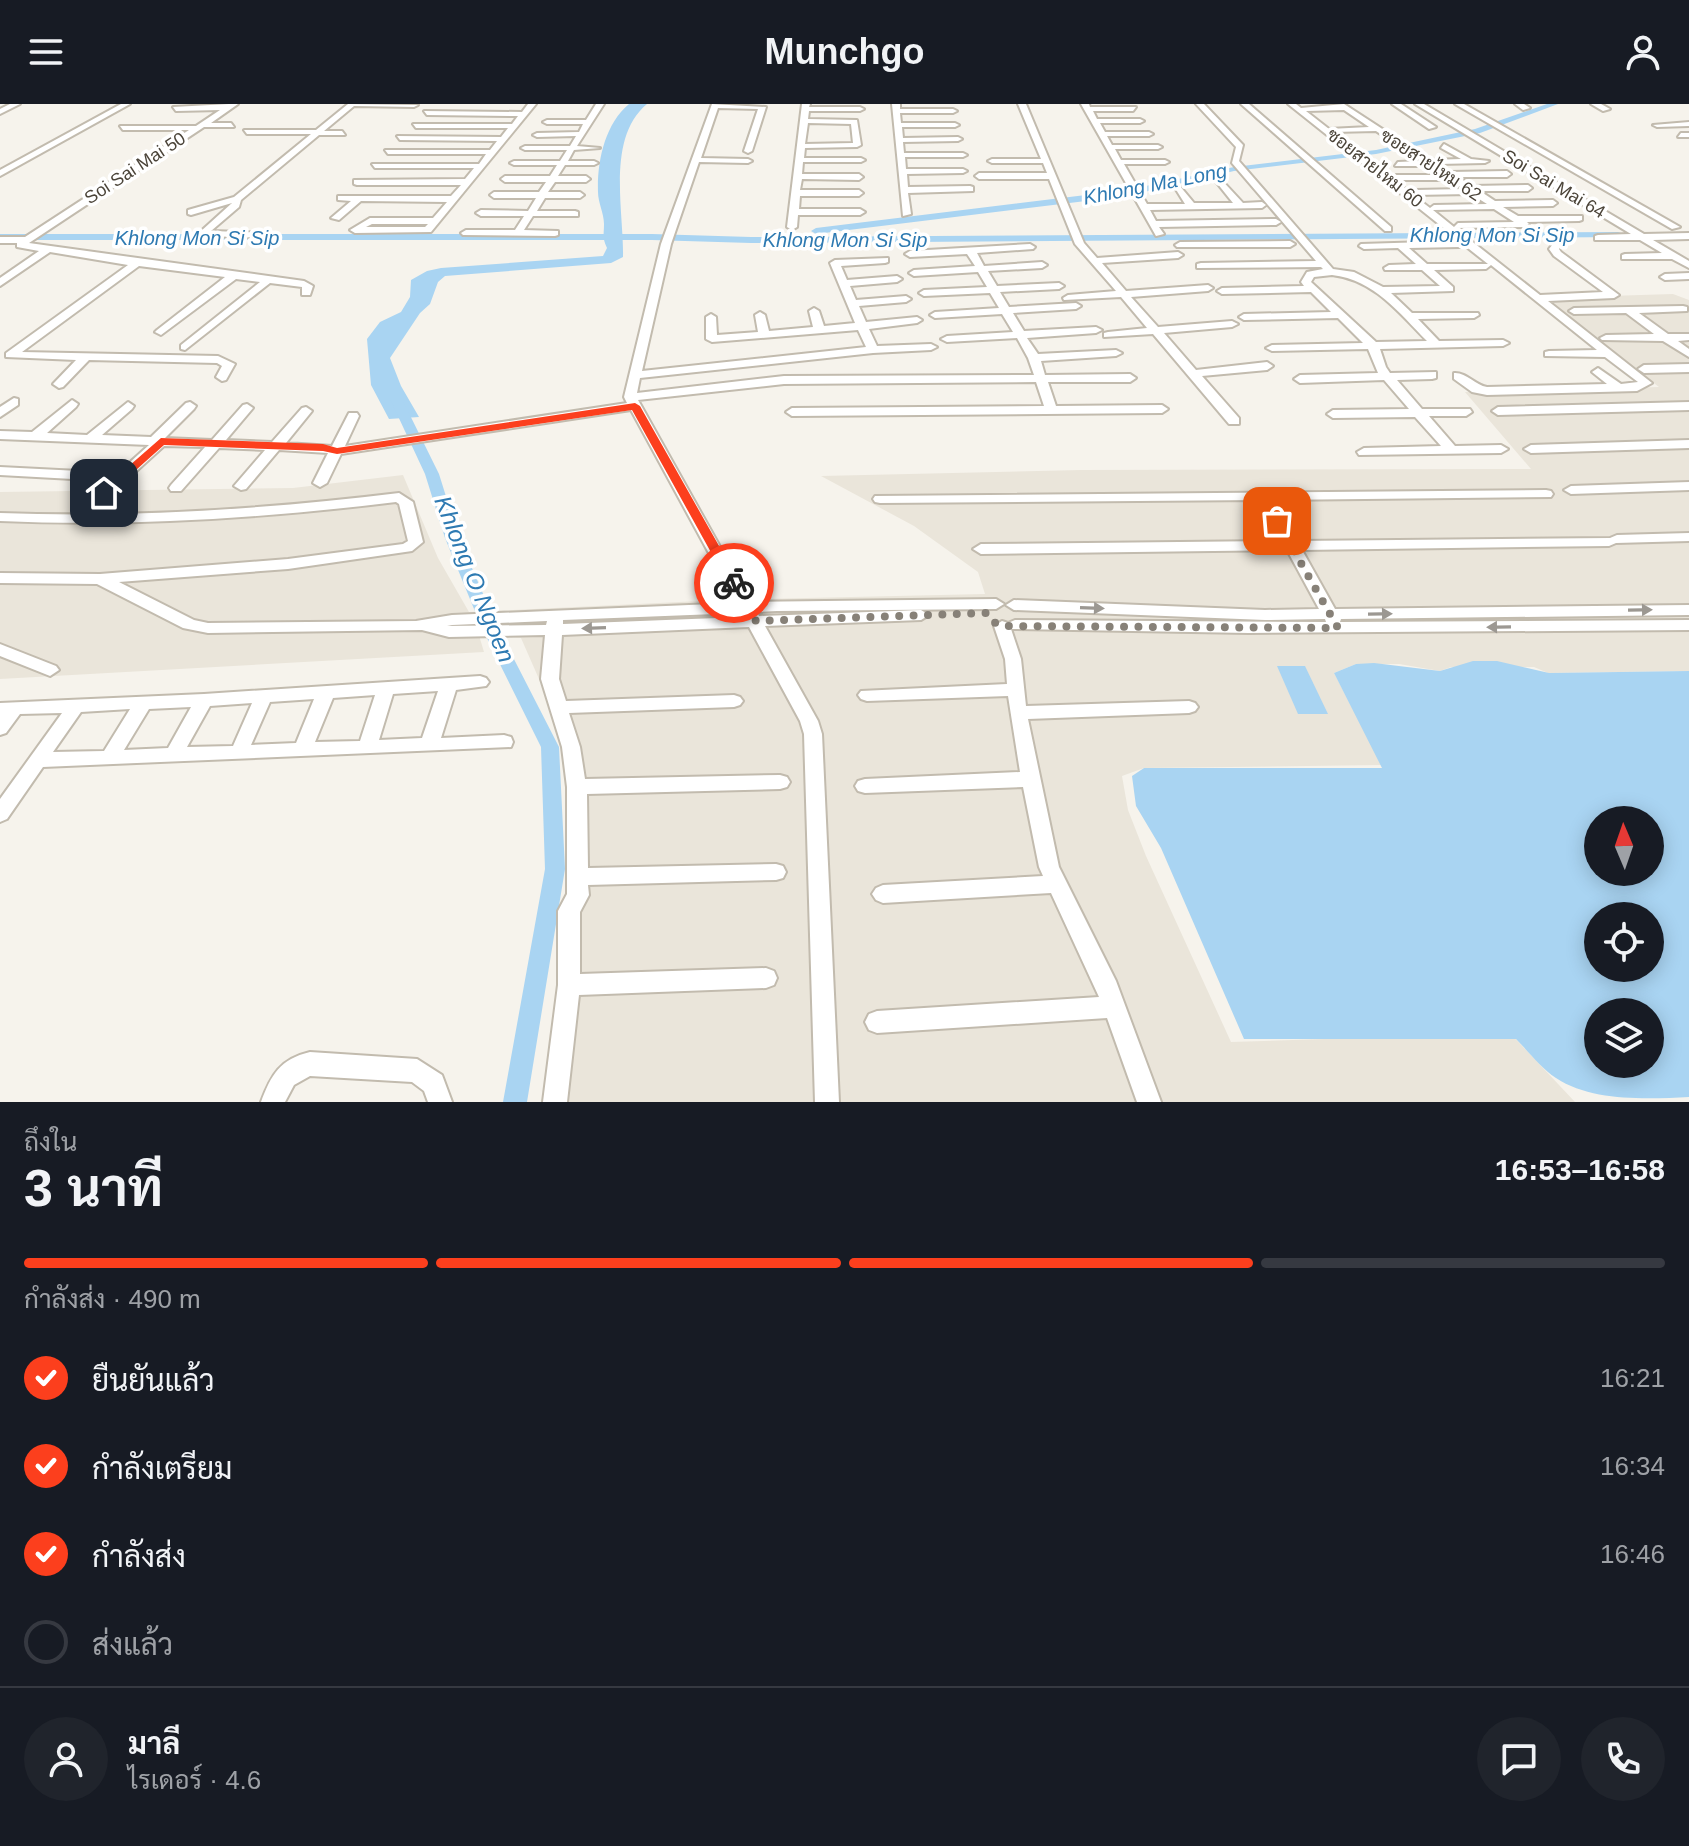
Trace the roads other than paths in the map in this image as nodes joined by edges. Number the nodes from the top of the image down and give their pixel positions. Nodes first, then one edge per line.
1 (16, 104) edge
2 (126, 104) edge
3 (352, 104) edge
4 (532, 104) edge
5 (600, 104) edge
6 (1022, 104) edge
7 (1200, 104) edge
8 (1245, 104) edge
9 (1292, 104) edge
10 (1396, 104) edge
11 (1419, 104) edge
12 (1459, 104) edge
13 (1595, 104) edge
14 (414, 105) edge
15 (715, 105) edge
16 (762, 105) edge
17 (180, 106) edge
18 (806, 106) edge
19 (1086, 106) edge
20 (1342, 106) edge
21 (897, 108) edge
22 (860, 109) dead end
23 (1133, 109) dead end
24 (1304, 109) dead end
25 (1606, 109) dead end
26 (228, 110) edge
27 (953, 111) dead end
28 (0, 112) edge
29 (427, 113) dead end
30 (167, 114) dead end
31 (525, 114) junction
32 (1346, 118) dead end
33 (1360, 118) junction
34 (1317, 119) dead end
35 (1332, 119) dead end
36 (804, 121) junction
37 (1095, 121) junction
38 (1140, 121) dead end
39 (547, 122) dead end
40 (589, 122) junction
41 (1689, 124) edge
42 (231, 125) dead end
43 (898, 125) junction
44 (955, 125) dead end
45 (1657, 125) dead end
46 (416, 126) dead end
47 (515, 126) junction
48 (198, 127) junction
49 (1432, 127) dead end
50 (123, 128) dead end
51 (1376, 129) junction
52 (1332, 130) dead end
53 (247, 132) dead end
54 (318, 132) junction
55 (342, 133) dead end
56 (581, 134) junction
57 (1102, 134) junction
58 (1149, 134) dead end
59 (537, 135) dead end
60 (182, 137) junction
61 (209, 137) dead end
62 (400, 138) dead end
63 (504, 139) junction
64 (958, 139) dead end
65 (899, 140) junction
66 (802, 146) junction
67 (1110, 147) junction
68 (1158, 147) dead end
69 (525, 148) dead end
70 (572, 148) junction
71 (596, 148) dead end
72 (1443, 148) dead end
73 (297, 149) junction
74 (162, 150) junction
75 (188, 150) dead end
76 (279, 150) dead end
77 (388, 152) dead end
78 (493, 152) junction
79 (901, 155) junction
80 (963, 155) dead end
81 (696, 160) junction
82 (800, 160) junction
83 (861, 160) dead end
84 (992, 161) dead end
85 (1045, 161) junction
86 (1469, 161) junction
87 (1485, 161) dead end
88 (1118, 162) junction
89 (1165, 162) dead end
90 (514, 163) dead end
91 (563, 163) junction
92 (594, 163) dead end
93 (1431, 163) junction
94 (141, 164) junction
95 (167, 164) dead end
96 (1398, 164) dead end
97 (375, 166) dead end
98 (481, 166) junction
99 (963, 171) dead end
100 (902, 172) junction
101 (0, 173) edge
102 (1507, 174) dead end
103 (798, 176) junction
104 (979, 176) dead end
105 (1052, 176) junction
106 (1451, 176) junction
107 (859, 177) dead end
108 (1217, 178) dead end
109 (1396, 178) dead end
110 (505, 179) dead end
111 (552, 179) junction
112 (586, 179) dead end
113 (357, 182) dead end
114 (468, 182) junction
115 (1179, 188) dead end
116 (1528, 188) dead end
117 (970, 189) dead end
118 (904, 190) junction
119 (1472, 190) junction
120 (796, 193) junction
121 (859, 193) dead end
122 (1415, 193) dead end
123 (494, 195) dead end
124 (542, 195) junction
125 (580, 195) dead end
126 (341, 198) dead end
127 (359, 198) junction
128 (237, 199) junction
129 (405, 199) junction
130 (454, 199) junction
131 (1553, 203) dead end
132 (1240, 205) junction
133 (1262, 205) dead end
134 (1494, 205) junction
135 (1191, 206) junction
136 (1145, 207) junction
137 (1434, 208) dead end
138 (191, 212) dead end
139 (794, 212) junction
140 (860, 212) dead end
141 (481, 213) dead end
142 (530, 213) junction
143 (575, 214) dead end
144 (906, 214) dead end
145 (336, 218) dead end
146 (1579, 218) dead end
147 (381, 221) junction
148 (435, 221) junction
149 (1276, 222) dead end
150 (1520, 222) junction
151 (792, 227) dead end
152 (1675, 227) dead end
153 (1388, 229) dead end
154 (466, 233) dead end
155 (518, 233) junction
156 (555, 233) dead end
157 (268, 236) dead end
158 (1460, 236) junction
159 (1642, 236) junction
160 (1689, 236) edge
161 (1598, 238) dead end
162 (0, 240) edge
163 (24, 240) junction
164 (1559, 242) dead end
165 (1290, 244) dead end
166 (1219, 245) junction
167 (1364, 246) dead end
168 (1401, 246) junction
169 (1030, 247) dead end
170 (48, 249) junction
171 (970, 250) junction
172 (910, 254) dead end
173 (1674, 256) junction
174 (1689, 256) edge
175 (1625, 257) dead end
176 (885, 260) dead end
177 (1093, 261) junction
178 (137, 263) junction
179 (1042, 265) dead end
180 (1235, 265) junction
181 (1689, 265) edge
182 (1201, 266) dead end
183 (1486, 266) dead end
184 (1326, 267) junction
185 (1389, 268) dead end
186 (1425, 268) junction
187 (981, 269) junction
188 (914, 273) dead end
189 (234, 275) junction
190 (1689, 276) edge
191 (1665, 277) dead end
192 (269, 279) junction
193 (897, 279) dead end
194 (0, 283) edge
195 (843, 283) junction
196 (1059, 286) dead end
197 (1208, 288) dead end
198 (1315, 289) junction
199 (994, 290) junction
200 (1380, 290) junction
201 (1222, 291) dead end
202 (306, 293) dead end
203 (924, 293) dead end
204 (1121, 295) junction
205 (1536, 298) junction
206 (906, 299) dead end
207 (852, 303) junction
208 (1683, 309) dead end
209 (1628, 310) junction
210 (814, 311) dead end
211 (1006, 311) junction
212 (1574, 311) dead end
213 (760, 315) dead end
214 (935, 315) dead end
215 (1340, 315) junction
216 (1474, 315) dead end
217 (1406, 316) junction
218 (711, 317) dead end
219 (1244, 317) dead end
220 (917, 320) dead end
221 (1232, 324) dead end
222 (862, 326) junction
223 (820, 330) junction
224 (1096, 330) dead end
225 (1154, 331) junction
226 (161, 332) dead end
227 (764, 334) junction
228 (1020, 334) junction
229 (1108, 335) dead end
230 (1689, 337) edge
231 (1606, 338) dead end
232 (1667, 338) junction
233 (947, 339) dead end
234 (1503, 343) dead end
235 (1436, 344) junction
236 (1373, 346) junction
237 (185, 347) dead end
238 (931, 347) dead end
239 (1272, 348) dead end
240 (873, 350) junction
241 (1116, 353) dead end
242 (1609, 353) junction
243 (1549, 354) dead end
244 (1689, 354) edge
245 (85, 358) junction
246 (1034, 358) junction
247 (1267, 366) dead end
248 (1689, 368) edge
249 (1644, 369) dead end
250 (1598, 372) dead end
251 (1191, 374) junction
252 (635, 375) junction
253 (1432, 375) dead end
254 (1386, 376) junction
255 (1458, 376) dead end
256 (222, 377) dead end
257 (1130, 378) dead end
258 (1041, 379) junction
259 (1300, 379) dead end
260 (887, 380) junction
261 (59, 384) dead end
262 (1618, 387) junction
263 (14, 402) dead end
264 (633, 402) junction
265 (72, 404) dead end
266 (128, 406) dead end
267 (190, 406) dead end
268 (1689, 406) edge
269 (247, 408) dead end
270 (1162, 409) dead end
271 (1051, 410) junction
272 (306, 411) dead end
273 (891, 411) junction
274 (1498, 411) dead end
275 (792, 412) dead end
276 (1466, 412) dead end
277 (0, 413) edge
278 (1419, 413) junction
279 (1333, 414) dead end
280 (353, 416) dead end
281 (1234, 421) dead end
282 (0, 435) edge
283 (35, 437) junction
284 (90, 439) junction
285 (158, 441) junction
286 (217, 443) junction
287 (1689, 444) edge
288 (277, 446) junction
289 (334, 448) junction
290 (1501, 449) dead end
291 (1531, 449) dead end
292 (1451, 450) junction
293 (1364, 452) dead end
294 (0, 471) edge
295 (121, 477) junction
296 (320, 483) dead end
297 (241, 486) dead end
298 (1689, 486) edge
299 (176, 488) dead end
300 (1571, 490) dead end
301 (104, 493) dead end
302 (1546, 494) dead end
303 (1264, 496) junction
304 (880, 499) dead end
305 (0, 517) edge
306 (1689, 537) edge
307 (1290, 546) junction
308 (981, 549) dead end
309 (0, 578) edge
310 (100, 579) junction
311 (1014, 605) junction
312 (991, 608) junction
313 (1689, 610) edge
314 (1537, 612) junction
315 (752, 614) junction
316 (1334, 621) junction
317 (555, 622) junction
318 (1689, 625) edge
319 (1008, 626) junction
320 (1549, 626) junction
321 (0, 650) edge
322 (50, 670) dead end
323 (480, 682) dead end
324 (449, 684) junction
325 (386, 688) junction
326 (1016, 690) junction
327 (326, 692) junction
328 (867, 695) dead end
329 (264, 696) junction
330 (204, 700) junction
331 (734, 701) dead end
332 (143, 704) junction
333 (76, 706) junction
334 (560, 707) junction
335 (1189, 707) dead end
336 (8, 708) edge
337 (1018, 713) junction
338 (0, 728) edge
339 (504, 742) dead end
340 (429, 745) junction
341 (367, 748) junction
342 (303, 750) junction
343 (239, 752) junction
344 (174, 755) junction
345 (110, 757) junction
346 (38, 760) junction
347 (1032, 779) junction
348 (780, 782) dead end
349 (865, 786) dead end
350 (577, 787) junction
351 (0, 814) edge
352 (776, 872) dead end
353 (577, 877) junction
354 (1059, 884) junction
355 (883, 894) dead end
356 (766, 978) dead end
357 (569, 985) junction
358 (1115, 1007) junction
359 (877, 1022) dead end
360 (273, 1102) edge
361 (440, 1102) edge
362 (555, 1102) edge
363 (827, 1102) edge
364 (1149, 1102) edge

1 - 28 street
2 - 101 street
3 - 14 street
3 - 54 street
4 - 31 street
5 - 40 street
6 - 85 street
7 - 184 street
8 - 153 street
9 - 158 street, ซอยสายไหม 60
10 - 49 street
11 - 159 street, Soi Sai Mai 64
12 - 152 street
13 - 25 street
15 - 16 street
15 - 81 street
16 - 81 street
17 - 26 street
17 - 30 street
18 - 22 street
18 - 36 street
19 - 23 street
19 - 37 street
20 - 24 street
20 - 33 street, ซอยสายไหม 62
21 - 27 street
21 - 43 street
26 - 48 street, Soi Sai Mai 50
29 - 31 street
31 - 47 street
32 - 33 street
33 - 51 street, ซอยสายไหม 62
34 - 35 street
36 - 66 street
36 - 66 street
37 - 38 street
37 - 57 street
39 - 40 street
40 - 56 street
41 - 45 street
42 - 48 street
43 - 44 street
43 - 65 street
46 - 47 street
47 - 63 street
48 - 50 street
48 - 60 street, Soi Sai Mai 50
51 - 52 street
51 - 93 street, ซอยสายไหม 62
53 - 54 street
54 - 55 street
54 - 73 street
56 - 59 street
56 - 70 street
57 - 58 street
57 - 67 street
60 - 61 street
60 - 74 street, Soi Sai Mai 50
62 - 63 street
63 - 78 street
64 - 65 street
65 - 79 street
66 - 82 street
67 - 68 street
67 - 88 street
69 - 70 street
70 - 71 street
70 - 91 street
72 - 86 street
73 - 76 street
73 - 128 street
74 - 75 street
74 - 94 street, Soi Sai Mai 50
77 - 78 street
78 - 98 street
79 - 80 street
79 - 100 street
81 - 252 street
82 - 83 street
82 - 103 street
84 - 85 street
85 - 105 street
86 - 87 street
86 - 93 street
88 - 89 street
88 - 136 street
90 - 91 street
91 - 92 street
91 - 111 street
93 - 96 street
93 - 106 street, ซอยสายไหม 62
94 - 95 street
94 - 163 street, Soi Sai Mai 50
97 - 98 street
98 - 114 street
99 - 100 street
100 - 118 street
102 - 106 street
103 - 107 street
103 - 120 street
104 - 105 street
105 - 177 street
106 - 109 street
106 - 119 street, ซอยสายไหม 62
108 - 132 street
110 - 111 street
111 - 112 street
111 - 124 street
113 - 114 street
114 - 130 street
115 - 135 street
116 - 119 street
117 - 118 street
118 - 144 street
119 - 122 street
119 - 134 street, ซอยสายไหม 62
120 - 121 street
120 - 139 street
123 - 124 street
124 - 125 street
124 - 142 street
126 - 127 street
127 - 129 street
127 - 145 street
128 - 138 street
128 - 157 street
129 - 130 street
129 - 147 street
130 - 148 street
131 - 134 street
132 - 133 street
132 - 135 street
134 - 137 street
134 - 150 street, ซอยสายไหม 62
135 - 136 street
136 - 149 street
139 - 140 street
139 - 151 street
141 - 142 street
142 - 143 street
142 - 155 street
146 - 150 street
147 - 148 street
147 - 148 street
150 - 158 street
154 - 155 street
155 - 156 street
158 - 168 street
158 - 205 street, ซอยสายไหม 60
159 - 160 street
159 - 161 street
159 - 173 street, Soi Sai Mai 64
162 - 163 street
163 - 170 street
164 - 205 street
165 - 166 street
166 - 177 street
166 - 180 street
167 - 168 street
168 - 186 street
169 - 171 street
170 - 178 street
170 - 194 street
171 - 172 street
171 - 187 street
173 - 174 street
173 - 175 street
173 - 181 street, Soi Sai Mai 64
176 - 195 street
177 - 204 street
178 - 189 street
178 - 245 street
179 - 187 street
180 - 182 street
180 - 184 street
183 - 186 street
184 - 198 street
184 - 200 street
185 - 186 street
186 - 200 street
187 - 188 street
187 - 199 street
189 - 192 street
189 - 226 street
190 - 191 street
192 - 202 street
192 - 237 street
193 - 195 street
195 - 207 street
196 - 199 street
197 - 204 street
198 - 201 street
198 - 215 street
199 - 203 street
199 - 211 street
200 - 217 street
204 - 211 street
204 - 225 street
205 - 242 street, ซอยสายไหม 60
206 - 207 street
207 - 222 street
208 - 209 street
209 - 212 street
209 - 232 street
210 - 223 street
211 - 214 street
211 - 228 street
213 - 227 street
215 - 219 street
215 - 236 street
216 - 217 street
217 - 235 street
218 - 227 street
220 - 222 street
221 - 225 street
222 - 223 street
222 - 240 street
223 - 227 street
224 - 228 street
225 - 229 street
225 - 251 street
228 - 233 street
228 - 246 street
230 - 232 street
231 - 232 street
232 - 244 street
234 - 235 street
235 - 236 street
236 - 239 street
236 - 254 street
238 - 240 street
240 - 252 street
241 - 246 street
242 - 243 street
242 - 262 street, ซอยสายไหม 60
245 - 256 street
245 - 261 street
246 - 258 street
247 - 251 street
248 - 249 street
250 - 262 street
251 - 281 street
252 - 264 street
253 - 254 street
254 - 259 street
254 - 278 street
255 - 262 street
257 - 258 street
258 - 260 street
258 - 271 street
260 - 264 street
260 - 273 street
263 - 277 street
264 - 289 street
264 - 315 street
265 - 283 street
266 - 284 street
267 - 285 street
268 - 274 street
269 - 286 street
270 - 271 street
271 - 273 street
272 - 288 street
273 - 275 street
276 - 278 street
278 - 279 street
278 - 292 street
280 - 289 street
282 - 283 street
283 - 284 street
284 - 285 street
285 - 286 street
285 - 295 street
286 - 288 street
286 - 299 street
287 - 291 street
288 - 289 street
288 - 297 street
289 - 296 street
290 - 292 street
292 - 293 street
294 - 295 street
295 - 301 street
298 - 300 street
302 - 303 street
303 - 304 street
303 - 307 street
305 - 310 street
306 - 307 street
307 - 308 street
307 - 316 street
309 - 310 street
310 - 317 street
311 - 312 street
311 -> 316 street
311 - 319 street
312 - 315 street
312 - 319 street
314 -> 313 street
316 -> 314 street
314 - 320 street
315 - 317 street
315 - 363 street
316 - 319 street
320 -> 316 street
317 - 334 street
318 - 320 street
319 - 326 street
321 - 322 street
323 - 324 street
324 - 325 street
324 - 340 street
325 - 327 street
325 - 341 street
326 - 328 street
326 - 337 street
327 - 329 street
327 - 342 street
329 - 330 street
329 - 343 street
330 - 332 street
330 - 344 street
331 - 334 street
332 - 333 street
332 - 345 street
333 - 336 street
333 - 346 street
334 - 350 street
335 - 337 street
336 - 338 street
337 - 347 street
339 - 340 street
340 - 341 street
341 - 342 street
342 - 343 street
343 - 344 street
344 - 345 street
345 - 346 street
346 - 351 street
347 - 349 street
347 - 354 street
348 - 350 street
350 - 353 street
352 - 353 street
353 - 357 street
354 - 355 street
354 - 358 street
356 - 357 street
357 - 362 street
358 - 359 street
358 - 364 street
360 - 361 street

